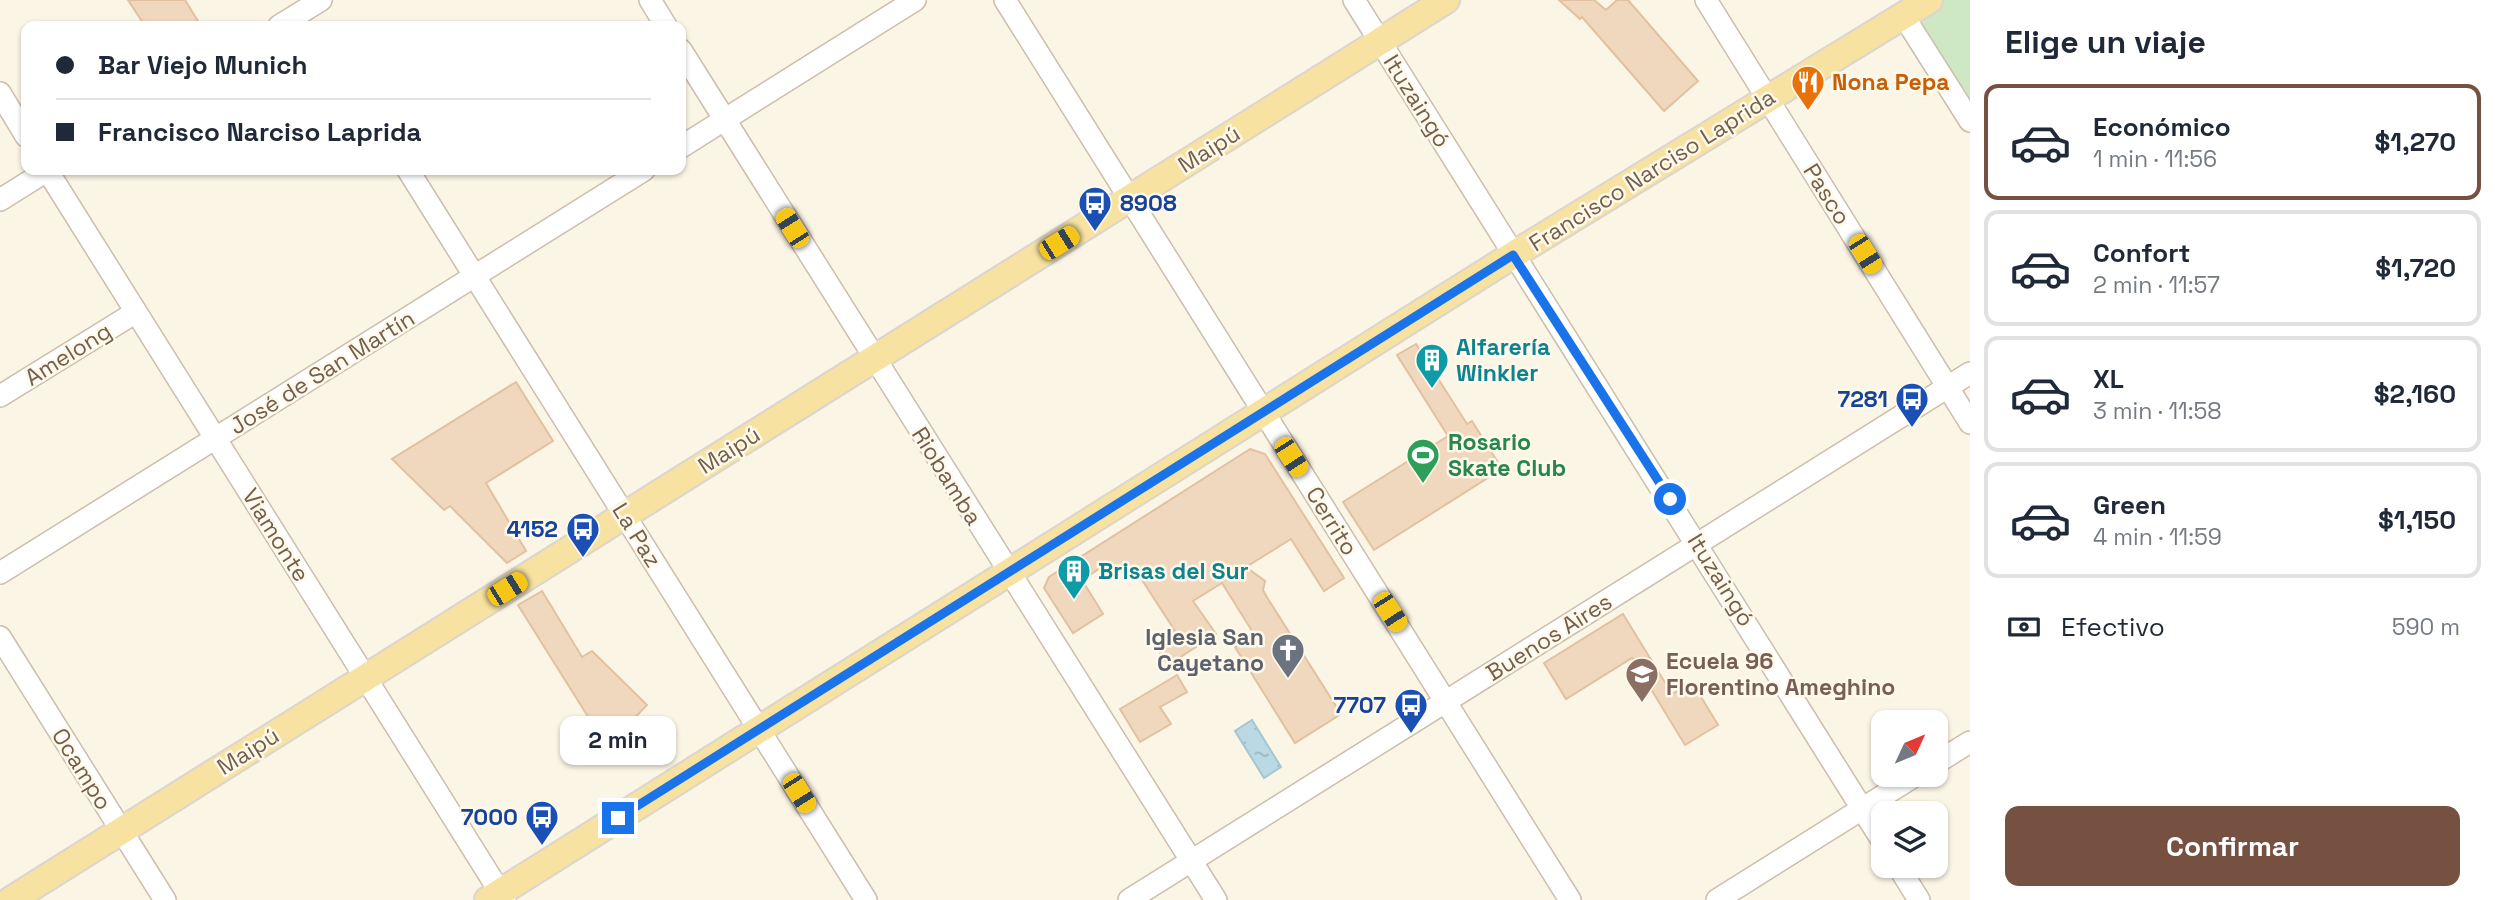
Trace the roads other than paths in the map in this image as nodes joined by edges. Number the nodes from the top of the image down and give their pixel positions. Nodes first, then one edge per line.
1 (650, 0) edge
2 (915, 0) edge
3 (1005, 0) edge
4 (1354, 0) edge
5 (1446, 0) edge
6 (1706, 0) edge
7 (1928, 0) edge
8 (311, 9) edge
9 (1903, 16) junction
10 (288, 21) edge
11 (663, 21) edge
12 (1380, 42) junction
13 (686, 58) edge
14 (0, 93) edge
15 (1768, 99) junction
16 (724, 119) junction
17 (1970, 121) edge
18 (21, 128) edge
19 (686, 144) edge
20 (40, 175) edge
21 (51, 175) edge
22 (411, 175) edge
23 (636, 175) edge
24 (1129, 199) junction
25 (0, 200) edge
26 (1513, 255) junction
27 (474, 276) junction
28 (136, 312) junction
29 (874, 359) junction
30 (1970, 373) edge
31 (1948, 387) junction
32 (0, 396) edge
33 (1262, 413) junction
34 (1970, 423) edge
35 (215, 438) junction
36 (624, 515) junction
37 (1698, 544) junction
38 (0, 573) edge
39 (1008, 573) junction
40 (0, 637) edge
41 (366, 678) junction
42 (1446, 701) junction
43 (759, 729) junction
44 (1970, 742) edge
45 (1948, 756) edge
46 (1895, 788) edge
47 (1862, 809) junction
48 (1871, 823) edge
49 (121, 831) junction
50 (1192, 861) junction
51 (1905, 878) edge
52 (498, 897) edge
53 (11, 900) edge
54 (165, 900) edge
55 (866, 900) edge
56 (1129, 900) edge
57 (1216, 900) edge
58 (1570, 900) edge
59 (1717, 900) edge
60 (1919, 900) edge

1 - 11 street
2 - 16 street
3 - 24 street, Cerrito
4 - 12 street, Ituzaingó
5 - 12 main road, Maipú
6 - 15 street, Pasco
7 - 9 main road, Francisco Narciso Laprida
8 - 10 street
9 - 15 main road, Francisco Narciso Laprida
9 - 17 street
12 - 24 main road, Maipú
12 - 26 street, Ituzaingó
13 - 16 street, Riobamba
14 - 18 street
15 - 26 main road, Francisco Narciso Laprida
15 - 31 street, Pasco
16 - 19 street
16 - 29 street, Riobamba
20 - 25 street
21 - 28 street, Viamonte
22 - 27 street, La Paz
23 - 27 street, José de San Martín
24 - 29 main road, Maipú
24 - 33 street, Cerrito
26 - 33 main road, Francisco Narciso Laprida
26 - 37 street, Ituzaingó
27 - 35 street, José de San Martín
27 - 36 street, La Paz
28 - 32 street, Amelong
28 - 35 street, Viamonte
29 - 36 main road, Maipú
29 - 39 street, Riobamba
30 - 31 street, Buenos Aires
31 - 34 street, Pasco
31 - 37 street, Buenos Aires
33 - 39 main road, Francisco Narciso Laprida
33 - 42 street, Cerrito
35 - 38 street, José de San Martín
35 - 41 street, Viamonte
36 - 41 main road, Maipú
36 - 43 street, La Paz
37 - 42 street, Buenos Aires
37 - 47 street, Ituzaingó
39 - 43 main road, Francisco Narciso Laprida
39 - 50 street, Riobamba
40 - 49 street, Ocampo
41 - 49 main road, Maipú
41 - 52 street, Viamonte
42 - 50 street, Buenos Aires
42 - 58 street, Cerrito
43 - 52 main road, Francisco Narciso Laprida
43 - 55 street, La Paz
44 - 45 street
46 - 47 street
47 - 48 street, Ituzaingó
47 - 59 street
49 - 53 main road, Maipú
49 - 54 street, Ocampo
50 - 56 street, Buenos Aires
50 - 57 street, Riobamba
51 - 60 street

